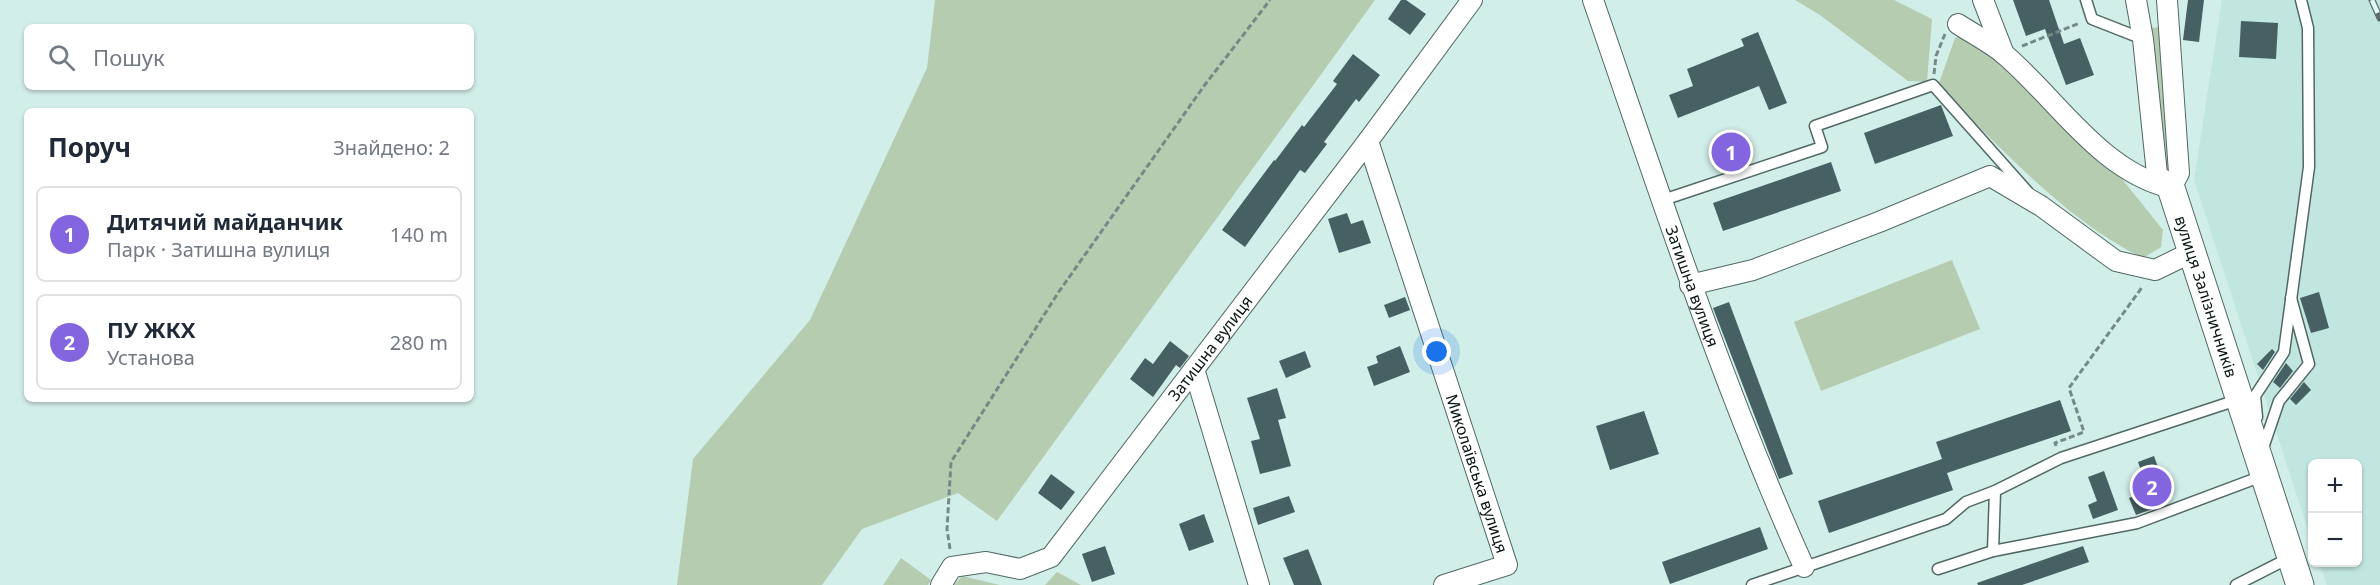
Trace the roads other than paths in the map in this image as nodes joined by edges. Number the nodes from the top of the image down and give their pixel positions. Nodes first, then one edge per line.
1 (1472, 0) edge
2 (1593, 0) edge
3 (1983, 0) edge
4 (2086, 0) edge
5 (2136, 0) edge
6 (2301, 0) edge
7 (2167, 1) edge
8 (1958, 24) road end
9 (2143, 39) junction
10 (2004, 54) junction
11 (1368, 141) junction
12 (2171, 188) junction
13 (1663, 200) junction
14 (2041, 206) junction
15 (2192, 252) junction
16 (1690, 285) junction
17 (2290, 298) junction
18 (1194, 369) junction
19 (2241, 399) junction
20 (2263, 466) junction
21 (1995, 491) junction
22 (1993, 551) junction
23 (2291, 557) junction
24 (1804, 567) junction
25 (1938, 569) dead end
26 (941, 585) edge
27 (1259, 585) edge
28 (1444, 585) edge
29 (1752, 585) edge
30 (2236, 585) edge
31 (2300, 585) edge

1 - 11 street, Затишна вулиця
2 - 13 street, Затишна вулиця
3 - 10 street
4 - 9 lane
5 - 9 street
6 - 17 lane
7 - 12 street
8 - 10 street
9 - 12 street
10 - 12 street
11 - 18 street, Затишна вулиця
11 - 28 street, Миколаївська вулиця
12 - 15 street, вулиця Залізничників
13 - 14 lane
13 - 16 street, Затишна вулиця
14 - 15 street
14 - 16 street
15 - 19 street, вулиця Залізничників
16 - 24 street, Затишна вулиця
17 - 20 lane
17 - 20 lane
18 - 26 street, Затишна вулиця
18 - 27 street
19 - 20 street, вулиця Залізничників
19 - 21 lane
20 - 22 lane
20 - 23 street, вулиця Залізничників
21 - 22 lane
21 - 24 lane
22 - 25 lane
23 - 30 lane
23 - 31 street, вулиця Залізничників
24 - 29 lane

